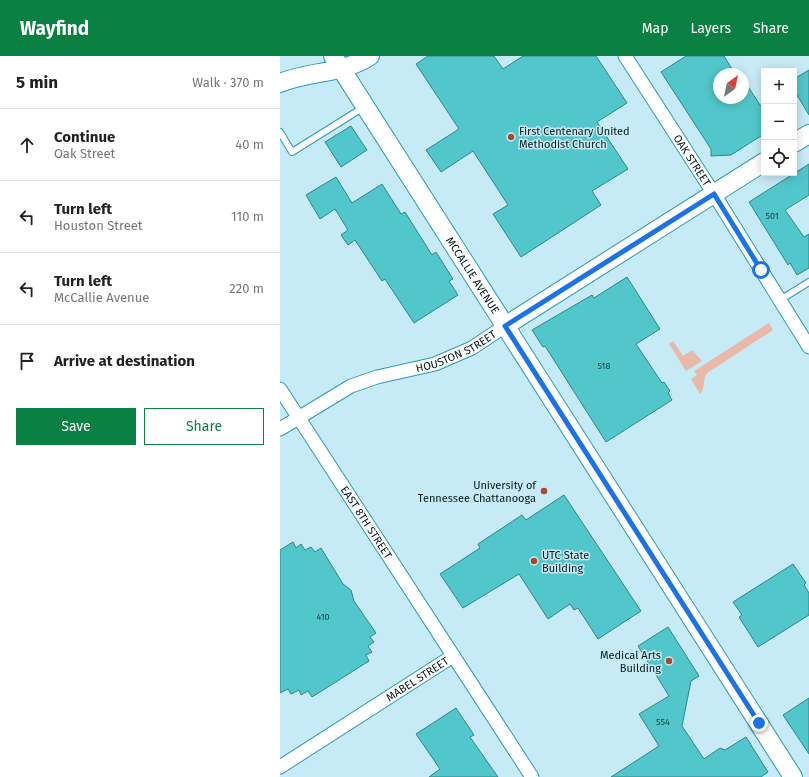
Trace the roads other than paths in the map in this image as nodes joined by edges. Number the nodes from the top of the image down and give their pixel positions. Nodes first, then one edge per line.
1 (370, 56) edge
2 (625, 56) edge
3 (337, 62) edge
4 (280, 84) edge
5 (365, 106) junction
6 (280, 132) edge
7 (809, 134) edge
8 (282, 141) edge
9 (797, 141) edge
10 (761, 164) edge
11 (714, 194) junction
12 (809, 282) edge
13 (780, 300) junction
14 (505, 326) junction
15 (809, 348) edge
16 (280, 389) edge
17 (298, 418) junction
18 (280, 429) edge
19 (453, 656) junction
20 (280, 767) edge
21 (532, 777) edge
22 (793, 777) edge

1 - 3 main road
2 - 11 street, OAK STREET
3 - 4 main road
3 - 5 main road, MCCALLIE AVENUE
5 - 8 lane
5 - 14 main road, MCCALLIE AVENUE
6 - 8 lane
7 - 9 main road
10 - 11 main road, HOUSTON STREET
11 - 13 street, OAK STREET
11 - 14 main road, HOUSTON STREET
12 - 13 lane
13 - 15 street, OAK STREET
14 - 17 street, HOUSTON STREET
14 - 22 main road, MCCALLIE AVENUE
16 - 17 street, EAST 8TH STREET
17 - 18 street, HOUSTON STREET
17 - 19 street, EAST 8TH STREET
19 - 20 street, MABEL STREET
19 - 21 street, MABEL STREET

